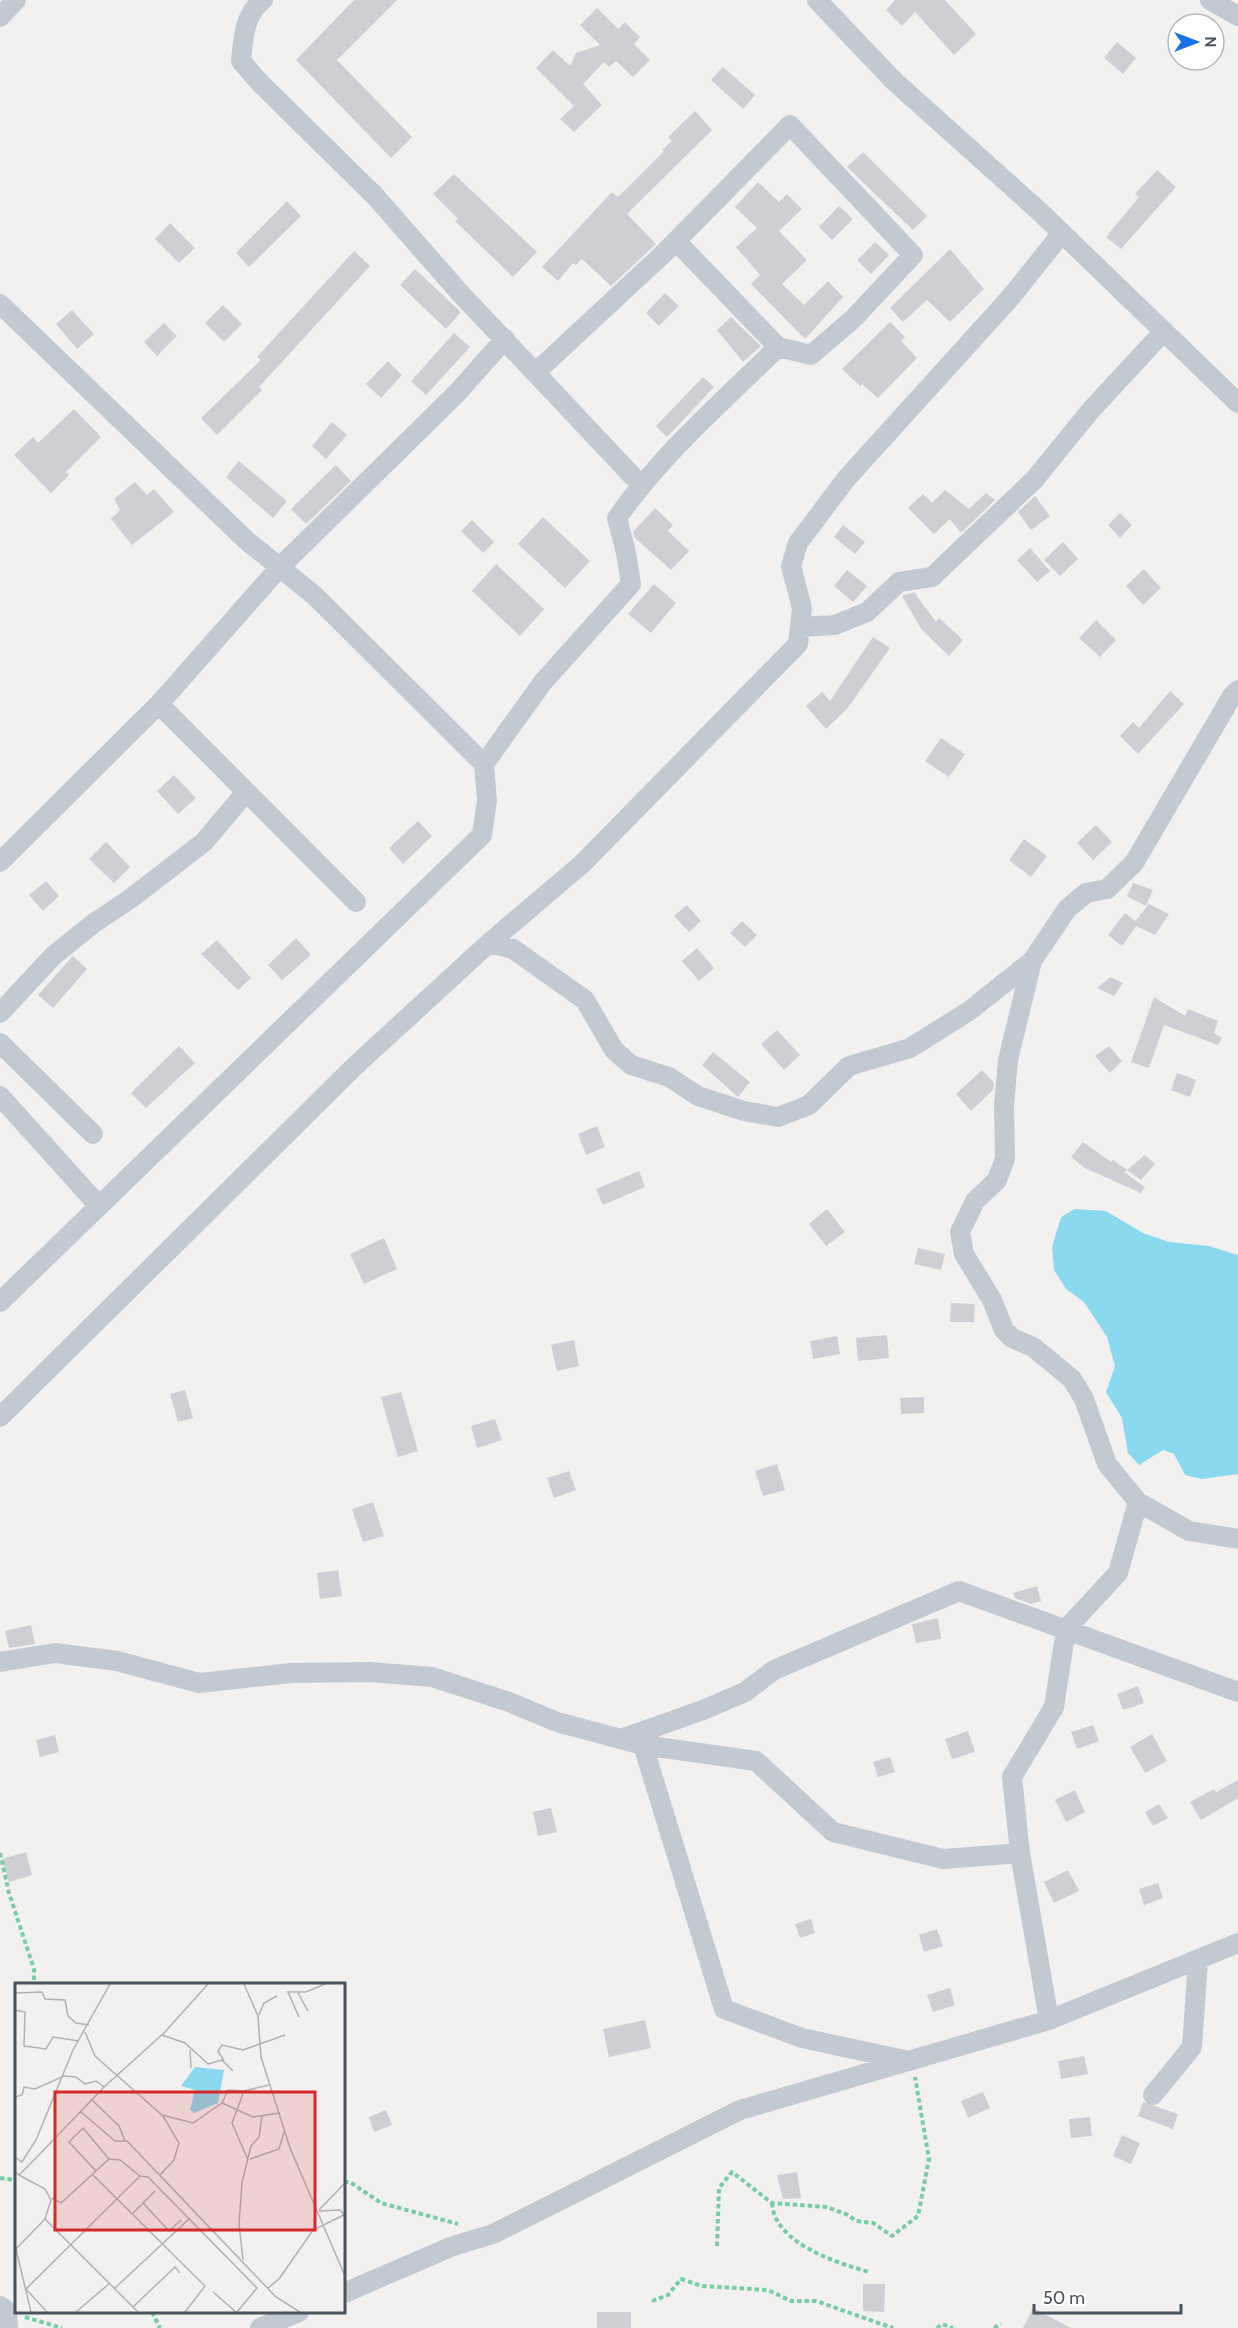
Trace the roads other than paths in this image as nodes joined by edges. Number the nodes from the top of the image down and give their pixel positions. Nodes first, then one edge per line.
1 (16, 0) edge
2 (263, 0) edge
3 (817, 0) edge
4 (1210, 0) edge
5 (1238, 16) edge
6 (0, 17) edge
7 (1062, 233) junction
8 (676, 241) junction
9 (0, 304) edge
10 (1164, 331) junction
11 (505, 339) junction
12 (778, 347) junction
13 (536, 372) junction
14 (1238, 403) edge
15 (640, 484) junction
16 (279, 568) junction
17 (800, 627) junction
18 (1238, 690) edge
19 (159, 704) junction
20 (484, 764) junction
21 (246, 792) junction
22 (0, 862) edge
23 (356, 902) dead end
24 (489, 943) junction
25 (1032, 961) junction
26 (0, 1012) edge
27 (0, 1043) edge
28 (0, 1096) edge
29 (93, 1134) dead end
30 (99, 1206) junction
31 (0, 1302) edge
32 (0, 1417) edge
33 (1138, 1502) junction
34 (1238, 1539) edge
35 (1065, 1629) junction
36 (0, 1662) edge
37 (1238, 1692) edge
38 (624, 1738) junction
39 (643, 1745) junction
40 (1020, 1853) junction
41 (1238, 1943) edge
42 (1198, 1960) junction
43 (1049, 2020) junction
44 (912, 2061) junction
45 (1153, 2095) dead end
46 (345, 2293) edge
47 (297, 2313) edge
48 (260, 2328) edge

1 - 6 street
2 - 11 street
3 - 7 street
4 - 5 street
7 - 10 street
7 - 17 street
8 - 12 street
8 - 12 street
8 - 13 street
9 - 16 street
10 - 14 street
10 - 17 street
11 - 13 street
11 - 16 street
12 - 15 street
13 - 15 street
15 - 20 street
16 - 19 street
16 - 20 street
17 - 24 street
18 - 25 street
19 - 21 street
19 - 22 street
20 - 30 street
21 - 23 street
21 - 26 street
24 - 25 street
24 - 32 street
25 - 33 street
27 - 29 street
28 - 30 street
30 - 31 street
33 - 34 street
33 - 35 street
35 - 37 street
35 - 38 street
35 - 40 street
36 - 38 street
38 - 39 street
39 - 40 street
39 - 44 street
40 - 43 street
41 - 42 street
42 - 43 street
42 - 45 street
43 - 44 street
44 - 46 street
47 - 48 street

